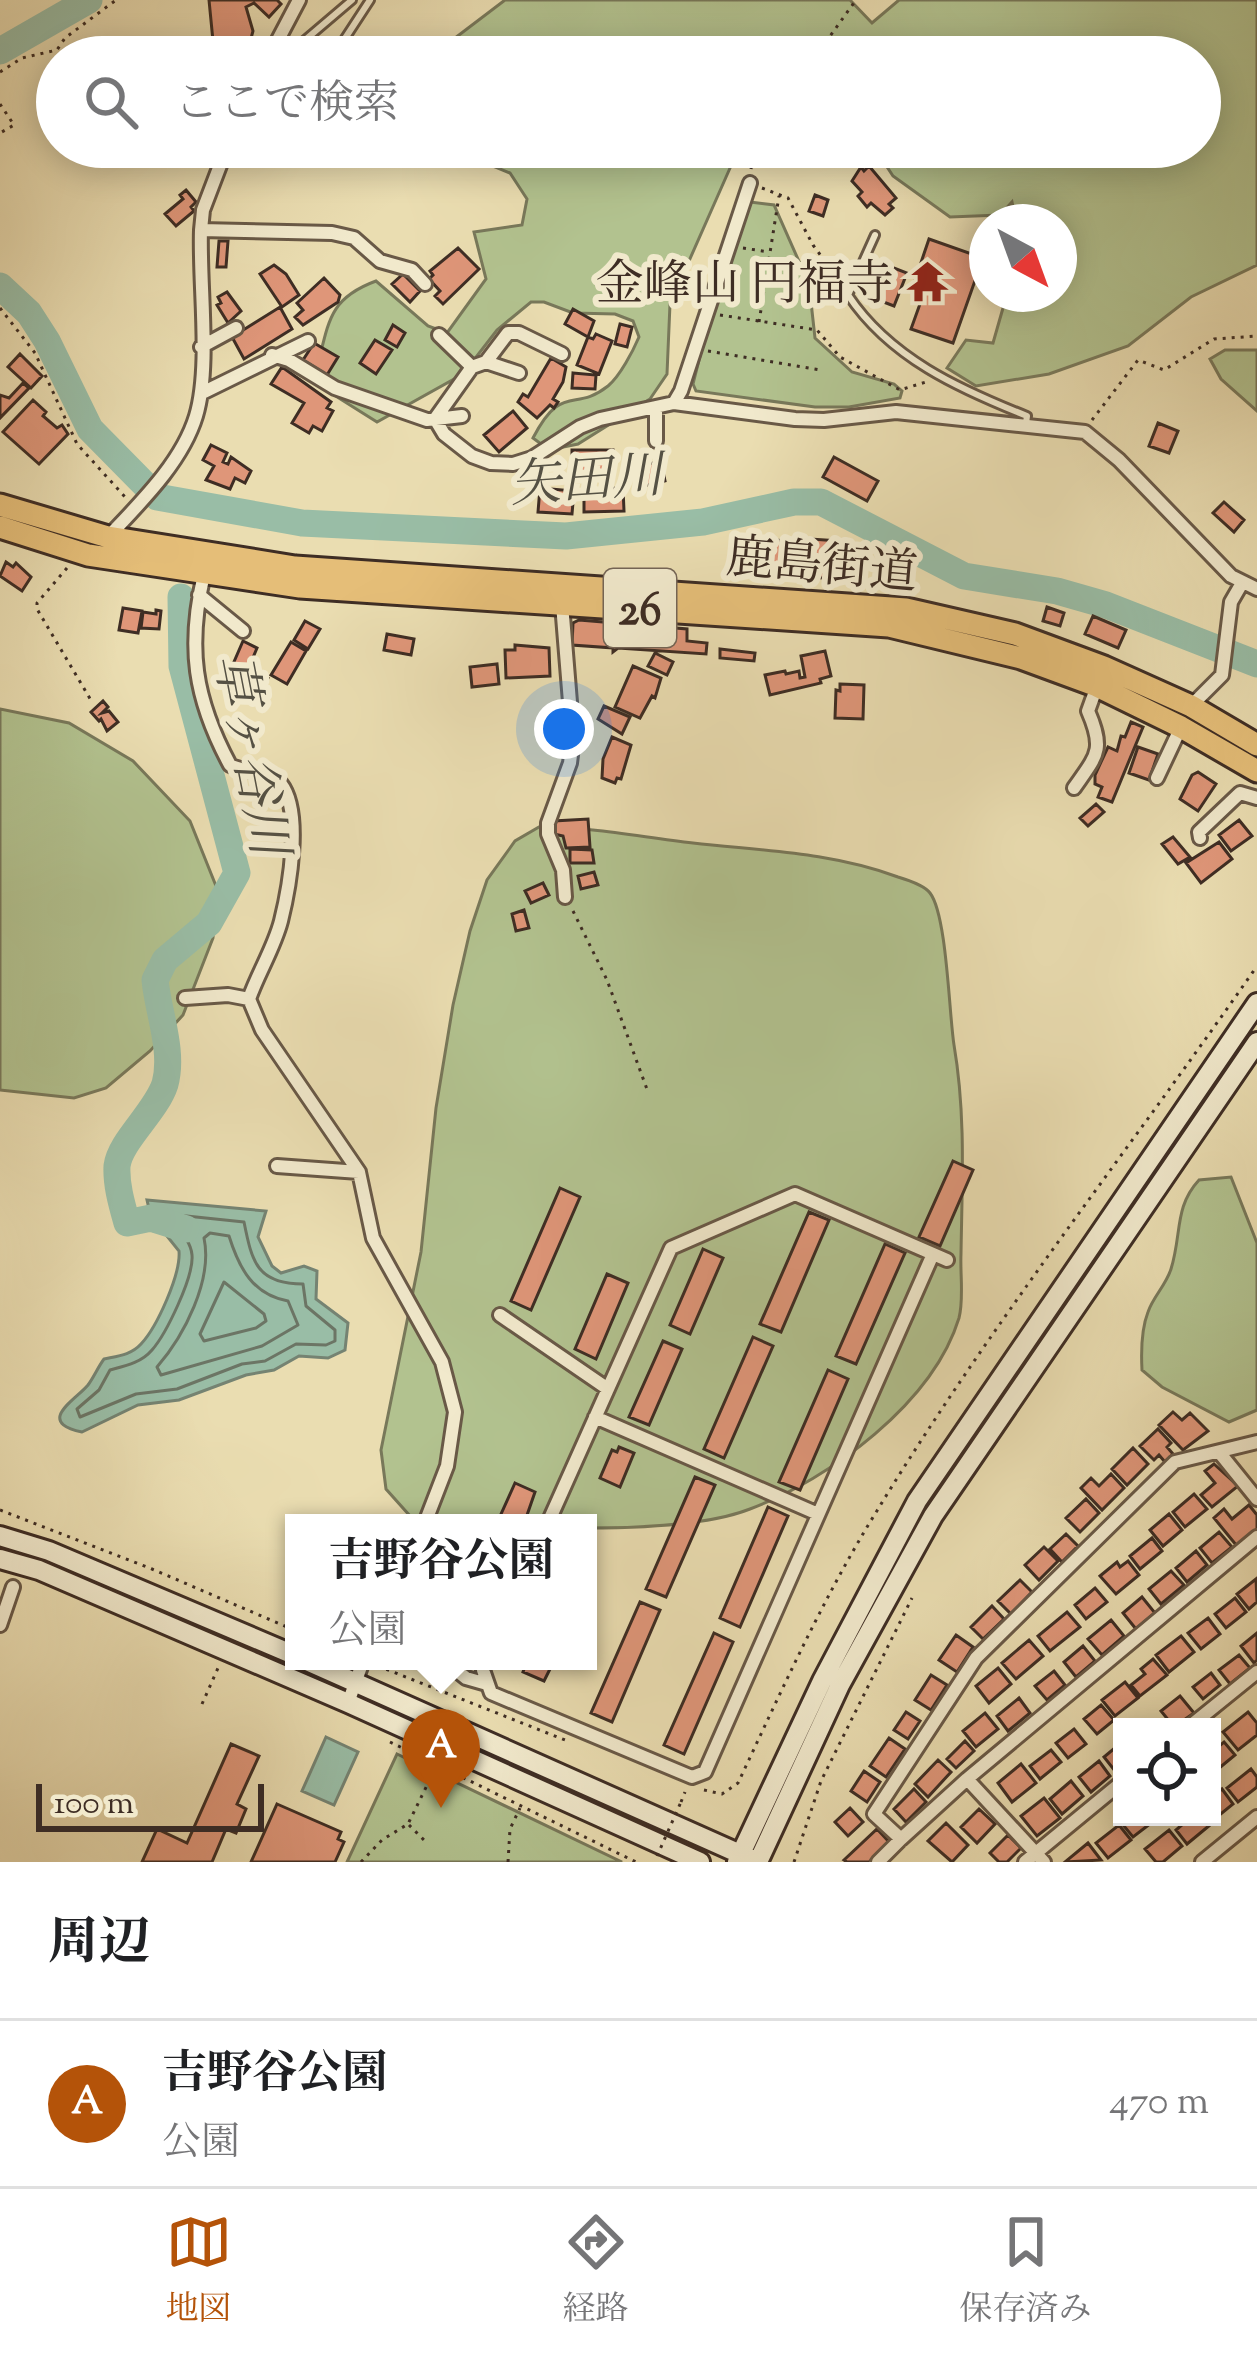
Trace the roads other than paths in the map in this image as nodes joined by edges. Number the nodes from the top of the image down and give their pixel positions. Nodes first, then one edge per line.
1 (299, 0) edge
2 (352, 0) edge
3 (370, 0) edge
4 (280, 36) edge
5 (310, 36) edge
6 (347, 36) edge
7 (219, 168) edge
8 (749, 183) road end
9 (201, 230) junction
10 (874, 235) dead end
11 (425, 284) dead end
12 (236, 328) dead end
13 (439, 335) dead end
14 (308, 340) dead end
15 (201, 347) junction
16 (562, 354) dead end
17 (272, 355) junction
18 (486, 362) junction
19 (472, 368) junction
20 (519, 373) dead end
21 (202, 393) junction
22 (674, 403) junction
23 (656, 408) junction
24 (462, 416) dead end
25 (435, 419) junction
26 (1025, 427) junction
27 (656, 441) dead end
28 (0, 505) edge
29 (0, 527) edge
30 (108, 537) junction
31 (1241, 583) junction
32 (201, 585) junction
33 (1257, 589) edge
34 (562, 602) junction
35 (243, 631) dead end
36 (1097, 686) junction
37 (1186, 716) junction
38 (1257, 745) edge
39 (1257, 771) edge
40 (1157, 778) dead end
41 (1074, 788) dead end
42 (1257, 799) edge
43 (1200, 838) dead end
44 (566, 896) road end
45 (185, 998) dead end
46 (248, 999) junction
47 (1257, 1003) edge
48 (1257, 1042) edge
49 (277, 1166) dead end
50 (359, 1172) junction
51 (500, 1315) dead end
52 (608, 1389) junction
53 (595, 1418) junction
54 (1257, 1442) edge
55 (1219, 1452) junction
56 (1257, 1499) edge
57 (428, 1514) edge
58 (552, 1514) edge
59 (818, 1514) junction
60 (0, 1536) edge
61 (1257, 1538) edge
62 (0, 1559) edge
63 (13, 1587) dead end
64 (0, 1625) edge
65 (285, 1651) edge
66 (328, 1670) edge
67 (360, 1670) edge
68 (456, 1670) edge
69 (482, 1670) edge
70 (1257, 1672) edge
71 (354, 1681) junction
72 (487, 1684) junction
73 (348, 1703) junction
74 (1200, 1718) edge
75 (967, 1779) junction
76 (1113, 1790) edge
77 (1257, 1817) edge
78 (901, 1839) junction
79 (1035, 1859) edge
80 (745, 1860) edge
81 (700, 1862) edge
82 (878, 1862) edge
83 (1202, 1862) edge

1 - 4 street
2 - 5 lane
3 - 6 lane
7 - 9 street
8 - 22 street
9 - 11 street
9 - 15 street
10 - 26 lane
12 - 15 street
13 - 19 street
14 - 17 street
15 - 21 street
16 - 18 street
17 - 21 street
17 - 25 street
18 - 19 street
18 - 20 street
19 - 25 street
21 - 30 street
22 - 23 street
22 - 26 street
23 - 25 street
23 - 27 street
24 - 25 street
26 - 31 street
28 - 30 main road, 鹿島街道 / 26
29 - 32 main road, 26
30 - 37 main road, 鹿島街道 / 26
31 - 33 street
31 - 37 street
32 - 34 main road, 26
32 - 35 street
32 - 46 street
34 - 36 main road, 26
34 - 44 street
36 - 37 main road, 26
36 - 41 street
37 - 38 main road, 鹿島街道 / 26
37 - 39 main road, 26
37 - 40 street
42 - 43 street
45 - 46 street
46 - 50 street
47 - 80 street
48 - 80 street
49 - 50 street
50 - 57 street
51 - 52 street
52 - 53 street
52 - 59 street
53 - 58 street
53 - 59 street
54 - 55 street
55 - 56 street
55 - 78 street
59 - 72 street
60 - 65 street
61 - 75 street
62 - 73 street
63 - 64 street
66 - 71 street
67 - 71 street
68 - 72 street
69 - 72 street
70 - 74 street
71 - 73 street
71 - 80 street
73 - 81 street
75 - 78 street
75 - 79 street
76 - 79 street
77 - 83 street
78 - 82 street

